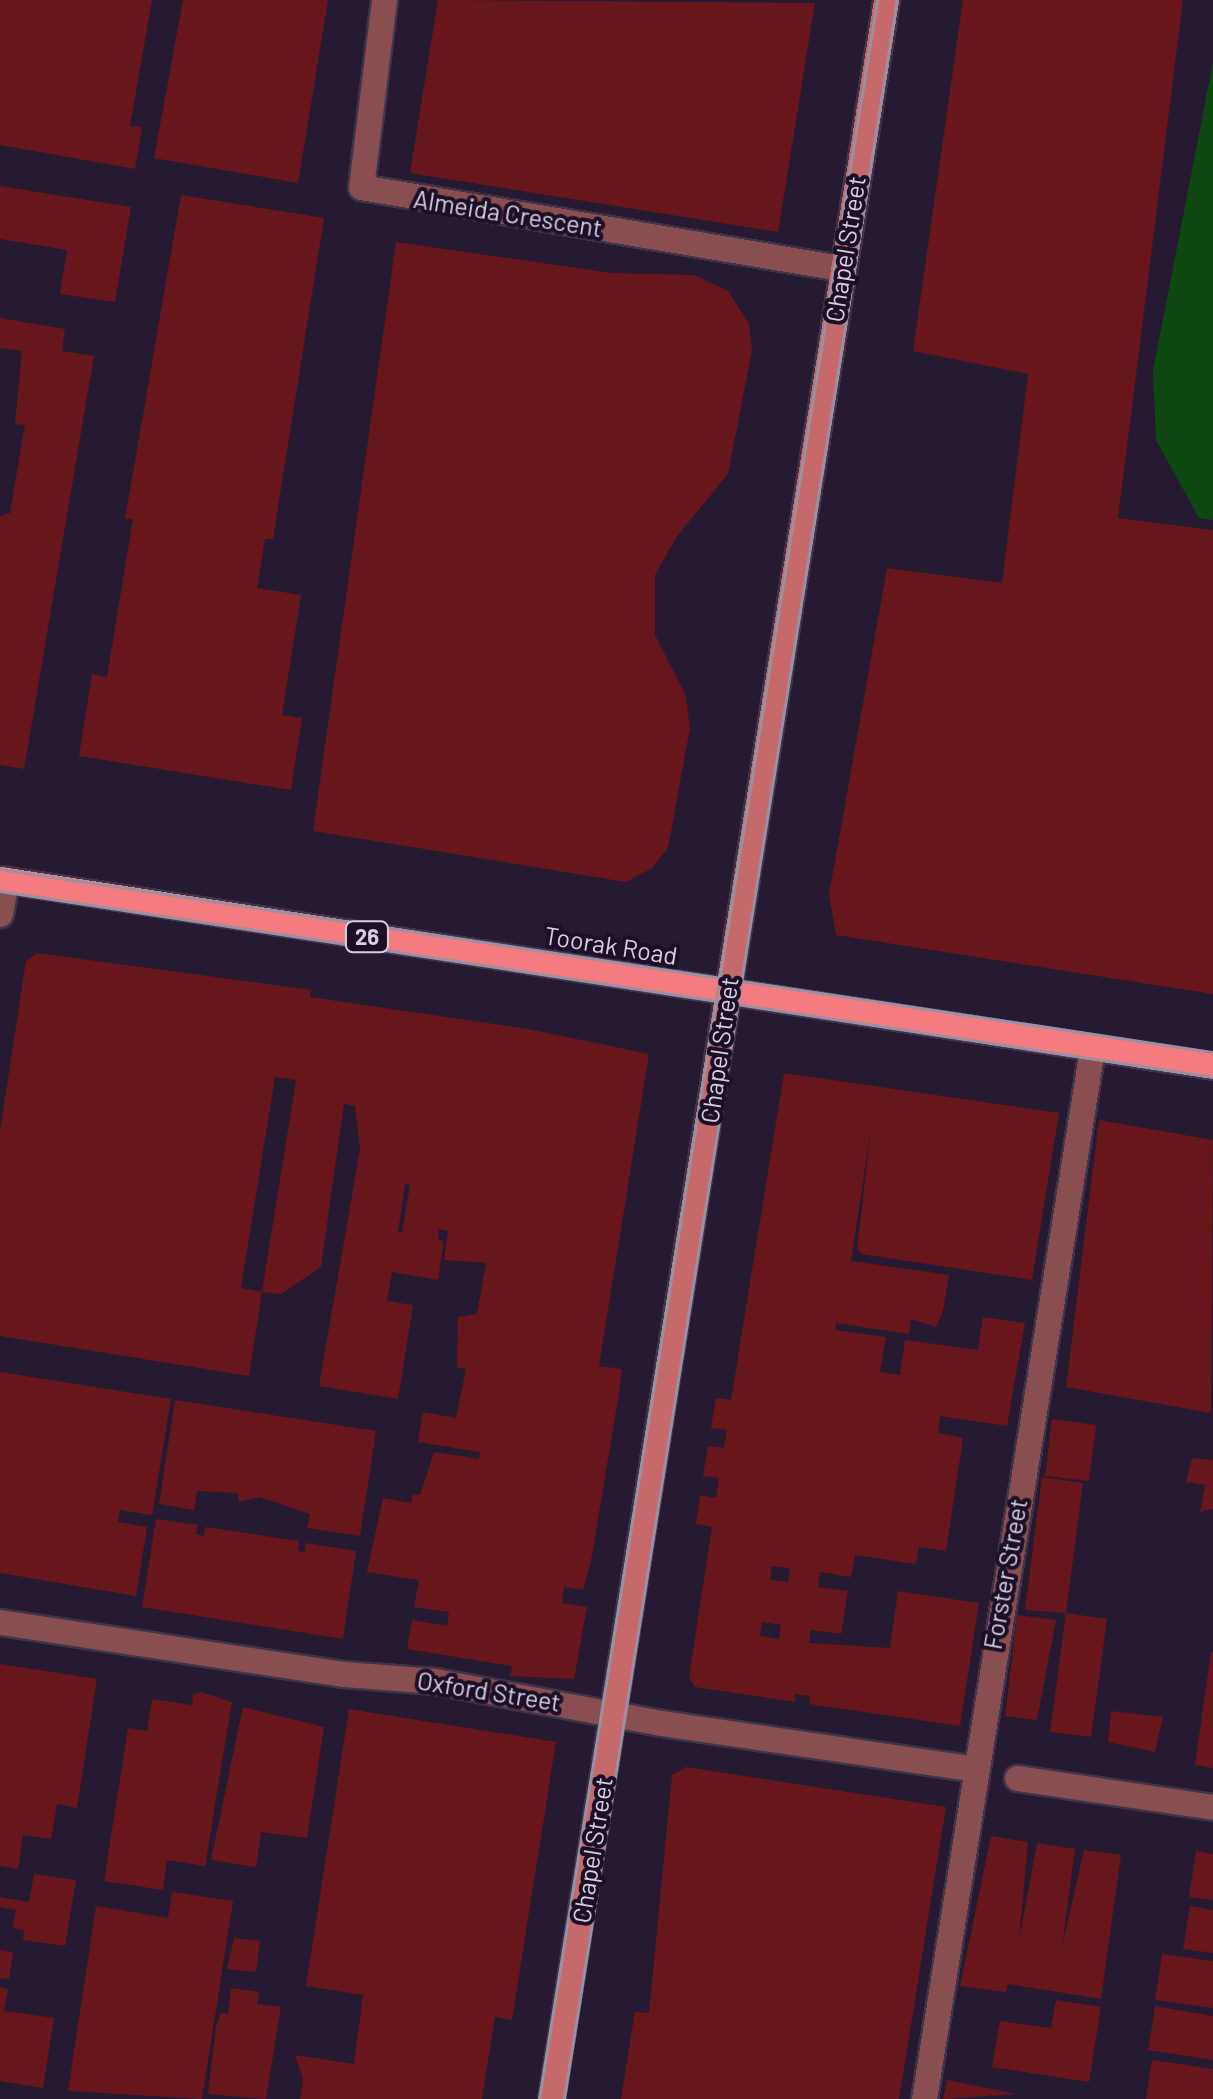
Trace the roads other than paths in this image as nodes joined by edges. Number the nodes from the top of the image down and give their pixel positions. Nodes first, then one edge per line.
1 (384, 0) edge
2 (886, 0) edge
3 (842, 268) junction
4 (3, 880) edge
5 (0, 914) edge
6 (728, 994) junction
7 (1092, 1049) junction
8 (1213, 1066) edge
9 (0, 1622) edge
10 (614, 1713) junction
11 (976, 1769) junction
12 (1017, 1778) dead end
13 (1213, 1807) edge
14 (551, 2099) edge
15 (924, 2099) edge

1 - 3 street, Almeida Crescent
2 - 3 street, Chapel Street
3 - 6 street, Chapel Street
4 - 5 street
4 - 6 main road, Toorak Road / 26
6 - 7 main road, Toorak Road / 26
6 - 10 street, Chapel Street
7 - 8 main road, Toorak Road / 26
7 - 11 street, Forster Street
9 - 10 street, Oxford Street
10 - 11 street, Oxford Street
10 - 14 street, Chapel Street
11 - 15 street, Forster Street
12 - 13 street

